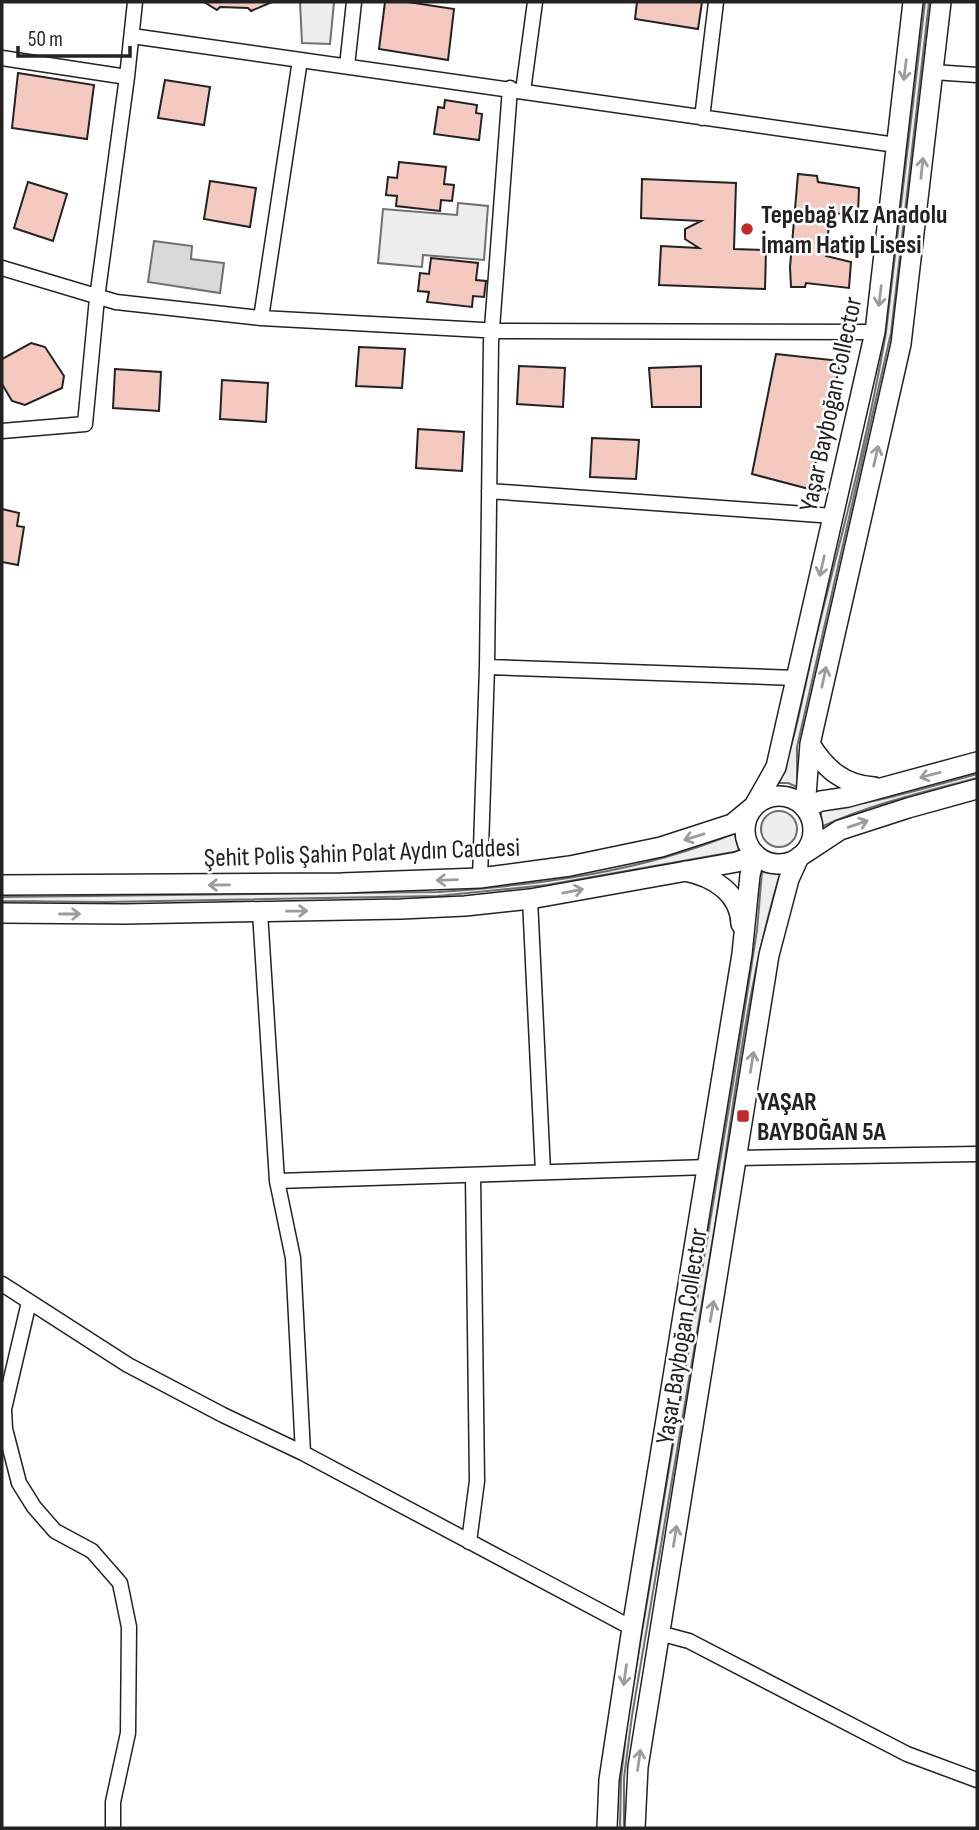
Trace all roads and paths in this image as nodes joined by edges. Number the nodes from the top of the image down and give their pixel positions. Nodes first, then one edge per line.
1 (135, 2) edge
2 (354, 2) edge
3 (535, 2) edge
4 (716, 2) edge
5 (913, 2) edge
6 (941, 2) edge
7 (132, 36) junction
8 (2, 58) edge
9 (300, 60) junction
10 (347, 66) junction
11 (933, 72) junction
12 (977, 75) edge
13 (127, 76) junction
14 (517, 89) junction
15 (702, 118) junction
16 (896, 145) junction
17 (2, 268) edge
18 (97, 298) junction
19 (261, 318) junction
20 (492, 331) junction
21 (875, 332) junction
22 (2, 431) edge
23 (489, 491) junction
24 (833, 516) junction
25 (487, 667) junction
26 (796, 678) junction
27 (810, 744) junction
28 (977, 762) edge
29 (882, 788) junction
30 (977, 789) edge
31 (754, 806) junction
32 (805, 808) junction
33 (755, 855) junction
34 (799, 858) junction
35 (681, 870) junction
36 (480, 878) junction
37 (2, 885) edge
38 (530, 899) junction
39 (260, 912) junction
40 (2, 913) edge
41 (742, 954) junction
42 (977, 1154) edge
43 (736, 1158) junction
44 (708, 1167) junction
45 (543, 1172) junction
46 (473, 1176) junction
47 (277, 1181) junction
48 (2, 1284) edge
49 (29, 1302) junction
50 (303, 1453) junction
51 (469, 1542) junction
52 (632, 1628) junction
53 (659, 1633) junction
54 (977, 1780) edge
55 (113, 1828) edge
56 (607, 1828) edge
57 (635, 1828) edge

1 - 7 street
2 - 10 street
3 - 14 street
4 - 15 street
5 -> 16 street, Yaşar Bayboğan Collector
6 - 11 street, Yaşar Bayboğan Collector
7 - 9 street
7 - 13 street
8 - 13 street
9 - 10 street
9 - 19 street
10 - 14 street
11 - 12 street
27 -> 11 street, Yaşar Bayboğan Collector
13 - 18 street
14 - 15 street
14 - 20 street
15 - 16 street
16 -> 21 street, Yaşar Bayboğan Collector
17 - 18 street
18 - 19 street
18 - 22 street
19 - 20 street
20 - 21 street
20 - 23 street
21 - 24 street, Yaşar Bayboğan Collector
23 - 24 street
23 - 25 street
24 -> 26 street, Yaşar Bayboğan Collector
25 - 26 street
25 - 36 street
26 - 31 street, Yaşar Bayboğan Collector
27 - 29 street
27 - 32 street, Yaşar Bayboğan Collector
28 -> 29 street
29 - 32 street
34 -> 30 street
31 - 32 street
31 - 33 street
31 -> 36 street, Şehit Polis Şahin Polat Aydın Caddesi
32 - 34 street
33 - 34 street
33 - 35 street, Şehit Polis Şahin Polat Aydın Caddesi
33 - 41 street, Yaşar Bayboğan Collector
43 -> 34 street, Yaşar Bayboğan Collector
38 -> 35 street, Şehit Polis Şahin Polat Aydın Caddesi
35 - 41 street
36 -> 37 street, Şehit Polis Şahin Polat Aydın Caddesi
39 -> 38 street, Şehit Polis Şahin Polat Aydın Caddesi
38 - 45 street
40 -> 39 street, Şehit Polis Şahin Polat Aydın Caddesi
39 - 47 street
41 - 44 street, Yaşar Bayboğan Collector
42 - 43 street
53 -> 43 street, Yaşar Bayboğan Collector
44 - 45 street
44 - 52 street, Yaşar Bayboğan Collector
45 - 46 street
46 - 47 street
46 - 51 street
47 - 50 street
48 - 49 street
49 - 50 street
49 - 55 street
50 - 51 street
51 - 52 street
52 -> 56 street, Yaşar Bayboğan Collector
53 - 54 street
57 -> 53 street, Yaşar Bayboğan Collector

